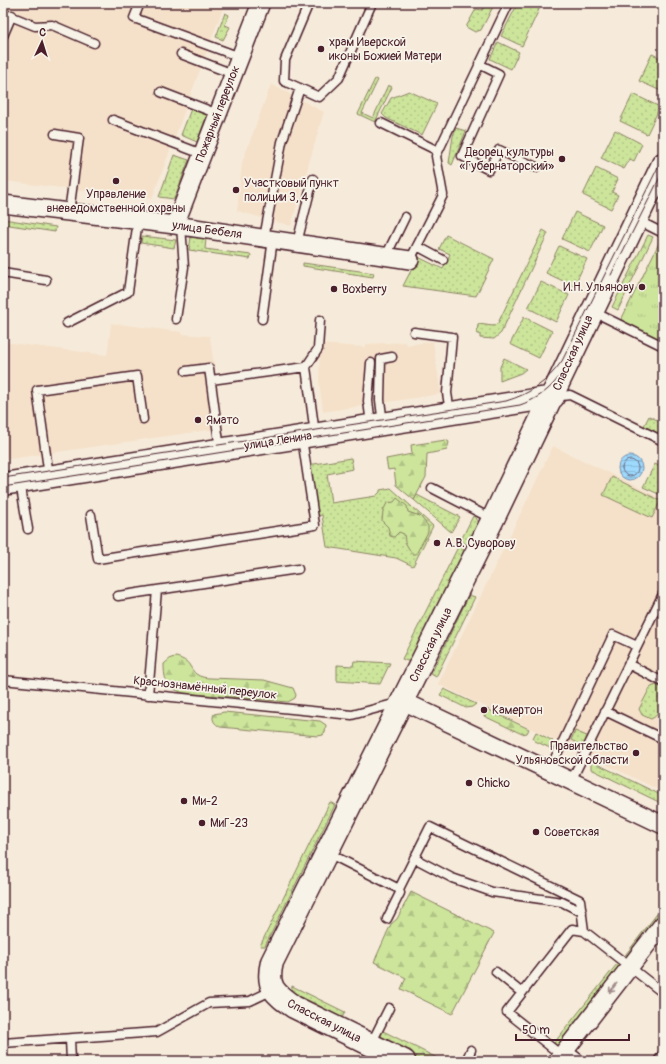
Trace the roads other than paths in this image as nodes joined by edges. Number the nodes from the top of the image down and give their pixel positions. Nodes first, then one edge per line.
1 (140, 3) edge
2 (261, 3) edge
3 (309, 3) edge
4 (372, 3) edge
5 (509, 3) edge
6 (3, 13) edge
7 (12, 15) junction
8 (3, 36) edge
9 (94, 43) dead end
10 (181, 54) dead end
11 (240, 57) junction
12 (479, 64) junction
13 (233, 74) junction
14 (300, 88) junction
15 (161, 92) dead end
16 (218, 114) junction
17 (113, 120) dead end
18 (381, 123) dead end
19 (55, 134) dead end
20 (438, 151) junction
21 (202, 154) junction
22 (663, 164) edge
23 (536, 167) dead end
24 (313, 180) dead end
25 (3, 204) edge
26 (69, 212) junction
27 (405, 217) dead end
28 (138, 220) junction
29 (636, 220) junction
30 (178, 225) junction
31 (663, 233) edge
32 (269, 238) junction
33 (297, 243) junction
34 (413, 253) junction
35 (386, 256) junction
36 (444, 260) dead end
37 (3, 273) edge
38 (46, 280) dead end
39 (592, 311) junction
40 (262, 319) dead end
41 (176, 320) dead end
42 (320, 320) dead end
43 (67, 323) dead end
44 (414, 332) dead end
45 (663, 346) edge
46 (392, 357) dead end
47 (370, 363) dead end
48 (306, 367) junction
49 (186, 371) dead end
50 (211, 380) junction
51 (553, 397) junction
52 (450, 414) junction
53 (143, 419) dead end
54 (377, 426) junction
55 (309, 437) junction
56 (663, 441) edge
57 (220, 450) junction
58 (49, 477) junction
59 (12, 482) edge
60 (432, 488) dead end
61 (91, 515) dead end
62 (493, 520) junction
63 (28, 528) dead end
64 (298, 569) dead end
65 (157, 590) junction
66 (663, 594) edge
67 (118, 596) dead end
68 (660, 610) edge
69 (637, 646) junction
70 (628, 664) junction
71 (3, 680) edge
72 (663, 682) edge
73 (148, 695) junction
74 (403, 701) junction
75 (605, 711) junction
76 (663, 733) edge
77 (549, 771) junction
78 (571, 781) junction
79 (663, 825) edge
80 (327, 853) junction
81 (414, 858) junction
82 (399, 888) junction
83 (582, 912) junction
84 (387, 919) dead end
85 (663, 924) edge
86 (584, 931) junction
87 (629, 968) junction
88 (496, 972) dead end
89 (273, 990) junction
90 (663, 993) edge
91 (522, 994) junction
92 (389, 1008) dead end
93 (70, 1039) junction
94 (3, 1043) edge
95 (370, 1045) junction
96 (471, 1050) dead end
97 (663, 1054) edge
98 (561, 1055) edge
99 (71, 1061) edge
100 (404, 1061) edge
101 (466, 1061) edge
102 (582, 1061) edge
103 (658, 1061) edge

1 - 11 lane
2 - 11 street, Пожарный переулок
3 - 14 lane
4 - 14 lane
5 - 12 lane
6 - 7 lane
7 - 8 lane
7 - 9 lane
10 - 13 lane
11 - 13 street, Пожарный переулок
12 - 20 lane
12 - 23 lane
13 - 16 street, Пожарный переулок
14 - 32 lane
15 - 16 lane
16 - 21 street, Пожарный переулок
17 - 21 lane
18 - 20 lane
19 - 26 lane
20 - 34 lane
21 - 30 street, Пожарный переулок
22 - 29 street, Спасская улица
24 - 33 lane
25 - 26 street, улица Бебеля
26 - 28 street, улица Бебеля
27 - 35 lane
28 - 30 street, улица Бебеля
28 - 43 lane
29 - 31 lane
29 - 39 street, Спасская улица
30 - 32 street, улица Бебеля
30 - 41 lane
32 - 33 street, улица Бебеля
32 - 40 lane
33 - 35 street, улица Бебеля
34 - 35 street, улица Бебеля
34 - 36 lane
37 - 38 lane
39 - 45 lane
39 - 51 street, Спасская улица
42 - 48 lane
44 - 52 lane
46 - 54 lane
47 - 54 lane
48 - 50 lane
48 - 55 lane
49 - 50 lane
50 - 57 lane
51 - 52 street, улица Ленина
51 - 56 lane
51 - 62 street, Спасская улица
52 - 54 street, улица Ленина
53 - 58 lane
54 - 55 street, улица Ленина
55 - 57 street, улица Ленина
55 - 61 lane
57 - 58 street, улица Ленина
58 - 59 street, улица Ленина
59 - 63 lane
60 - 62 lane
62 - 74 street, Спасская улица
64 - 65 lane
65 - 67 lane
65 - 73 lane
66 - 68 lane
68 - 69 lane
69 - 70 lane
69 - 77 lane
70 - 72 lane
70 - 75 lane
71 - 73 lane, Краснознамённый переулок
73 - 74 lane, Краснознамённый переулок
74 - 77 street
74 - 80 street, Спасская улица
75 - 76 lane
75 - 78 lane
77 - 78 street
78 - 79 street
80 - 82 lane
80 - 89 street, Спасская улица
81 - 82 lane
81 - 83 lane
81 - 83 lane
82 - 84 lane
83 - 86 lane
85 - 87 street
86 - 87 lane
86 - 91 lane
87 - 90 lane
87 -> 98 street
88 - 91 lane
89 - 93 lane
89 - 95 street, Спасская улица
91 - 98 lane
92 - 95 lane
93 - 94 lane
93 - 99 lane
95 - 100 street, Спасская улица
96 - 101 lane
97 - 103 lane
98 - 102 lane

